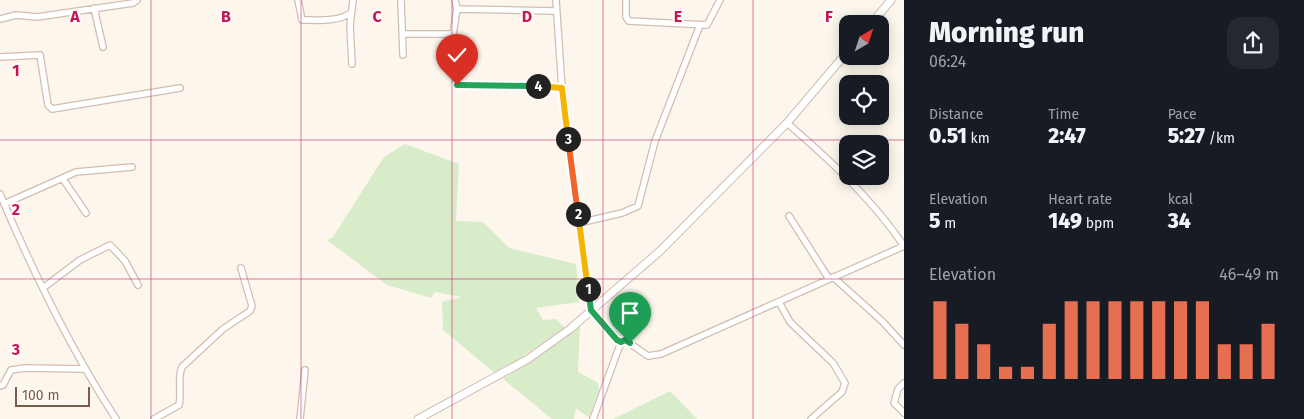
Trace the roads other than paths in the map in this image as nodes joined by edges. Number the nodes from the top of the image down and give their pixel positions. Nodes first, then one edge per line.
1 (136, 0) edge
2 (298, 0) edge
3 (353, 0) edge
4 (401, 0) edge
5 (455, 0) edge
6 (556, 0) edge
7 (626, 0) edge
8 (720, 0) edge
9 (891, 0) edge
10 (94, 8) junction
11 (457, 9) junction
12 (556, 11) junction
13 (351, 13) junction
14 (878, 15) edge
15 (0, 19) edge
16 (700, 25) junction
17 (403, 34) junction
18 (453, 34) junction
19 (103, 48) dead end
20 (403, 55) dead end
21 (0, 57) edge
22 (839, 62) edge
23 (352, 64) dead end
24 (180, 88) dead end
25 (562, 88) junction
26 (787, 124) junction
27 (132, 167) dead end
28 (63, 179) junction
29 (0, 194) edge
30 (4, 204) junction
31 (86, 213) dead end
32 (789, 216) dead end
33 (579, 223) junction
34 (904, 246) edge
35 (241, 268) dead end
36 (831, 278) junction
37 (138, 285) dead end
38 (43, 288) junction
39 (779, 302) junction
40 (591, 310) junction
41 (621, 342) junction
42 (904, 345) edge
43 (84, 369) junction
44 (304, 370) dead end
45 (904, 384) edge
46 (0, 386) edge
47 (904, 413) edge
48 (116, 419) edge
49 (154, 419) edge
50 (300, 419) edge
51 (418, 419) edge
52 (594, 419) edge
53 (811, 419) edge

1 - 10 street
2 - 13 street
3 - 13 street
4 - 17 street
5 - 11 street
6 - 12 street
7 - 16 street
8 - 16 street
9 - 14 street
10 - 15 street
10 - 19 street
11 - 12 street
11 - 18 street
12 - 25 street
13 - 23 street
16 - 33 street
17 - 18 street
17 - 20 street
18 - 25 street
21 - 24 street
22 - 26 street
25 - 33 street
26 - 34 street
26 - 40 street
27 - 28 street
28 - 30 street
28 - 31 street
29 - 30 street
30 - 38 street
32 - 36 street
33 - 40 street
34 - 36 street
35 - 49 street
36 - 39 street
36 - 42 street
37 - 38 street
38 - 43 street
39 - 41 street
39 - 53 street
40 - 41 street
40 - 51 street
41 - 52 street
43 - 46 street
43 - 48 street
44 - 50 street
45 - 47 street

